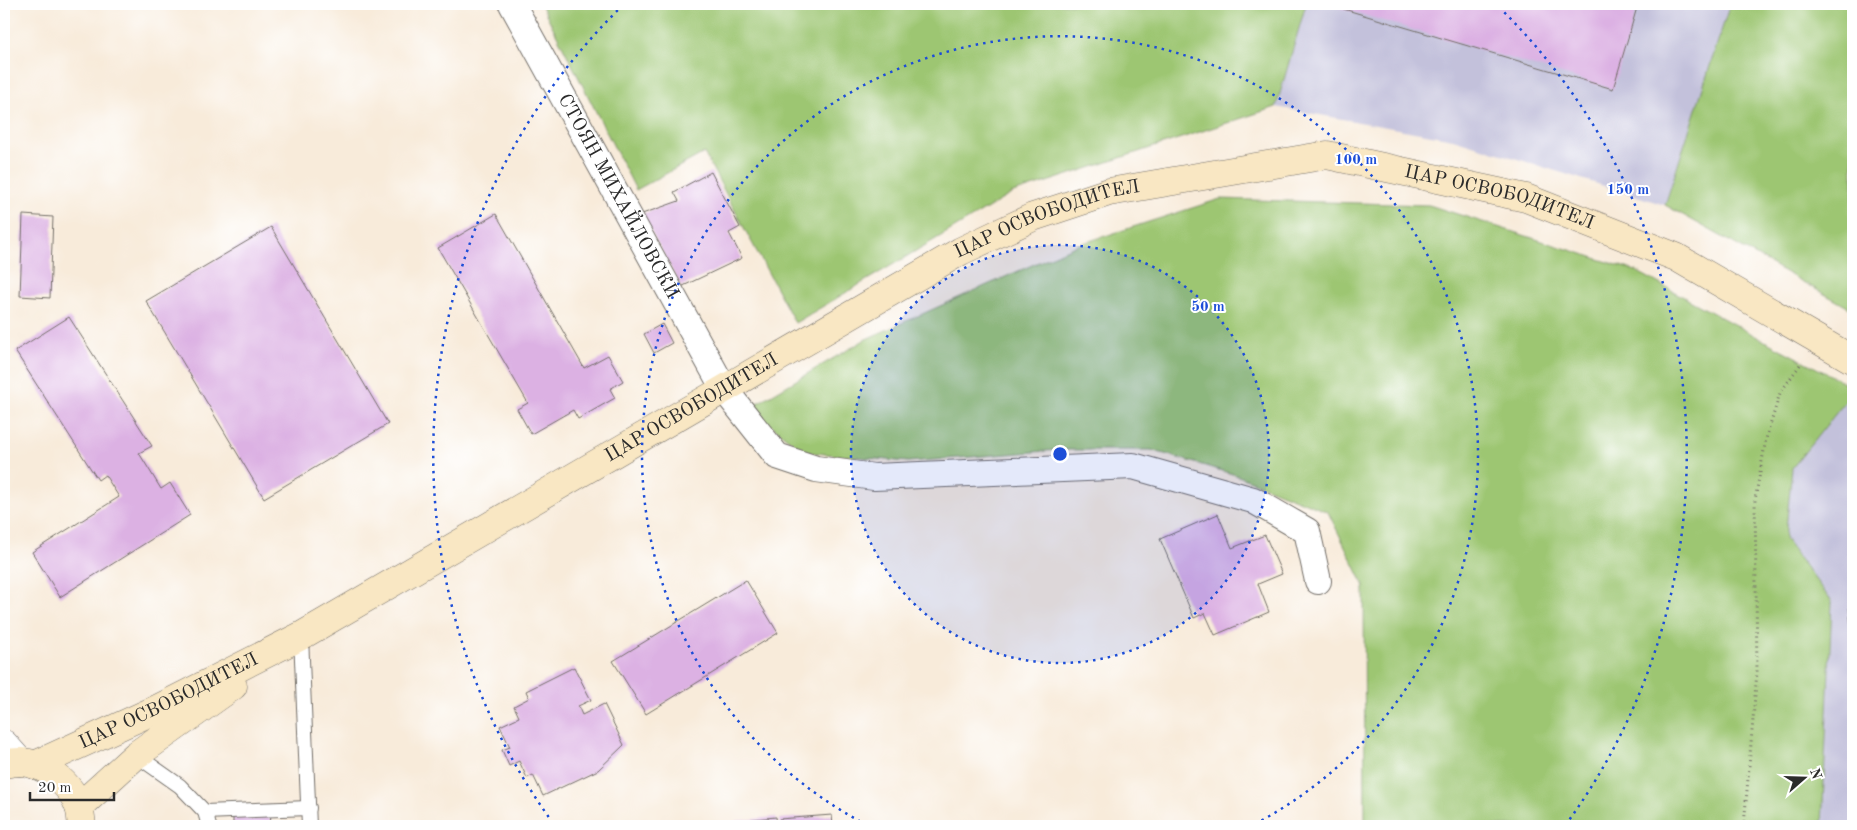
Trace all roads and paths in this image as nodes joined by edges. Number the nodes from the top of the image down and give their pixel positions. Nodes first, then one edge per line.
1 (512, 4) edge
2 (1818, 339) junction
3 (1853, 360) edge
4 (724, 389) junction
5 (1318, 581) dead end
6 (301, 636) junction
7 (136, 755) junction
8 (16, 759) edge
9 (309, 808) junction
10 (205, 812) junction
11 (80, 816) edge
12 (209, 826) edge
13 (309, 826) edge
14 (1744, 826) edge

1 - 4 street, СТОЯН МИХАЙЛОВСКИ
2 - 3 main road, ЦАР ОСВОБОДИТЕЛ
2 - 4 main road, ЦАР ОСВОБОДИТЕЛ
2 - 14 path
4 - 5 street, СТОЯН МИХАЙЛОВСКИ
4 - 6 main road, ЦАР ОСВОБОДИТЕЛ
6 - 7 main road, ЦАР ОСВОБОДИТЕЛ
6 - 8 main road, ЦАР ОСВОБОДИТЕЛ
6 - 9 lane
7 - 10 lane
7 - 11 main road, ЦАР ОСВОБОДИТЕЛ
8 - 11 main road
9 - 10 lane
9 - 13 lane
10 - 12 lane

